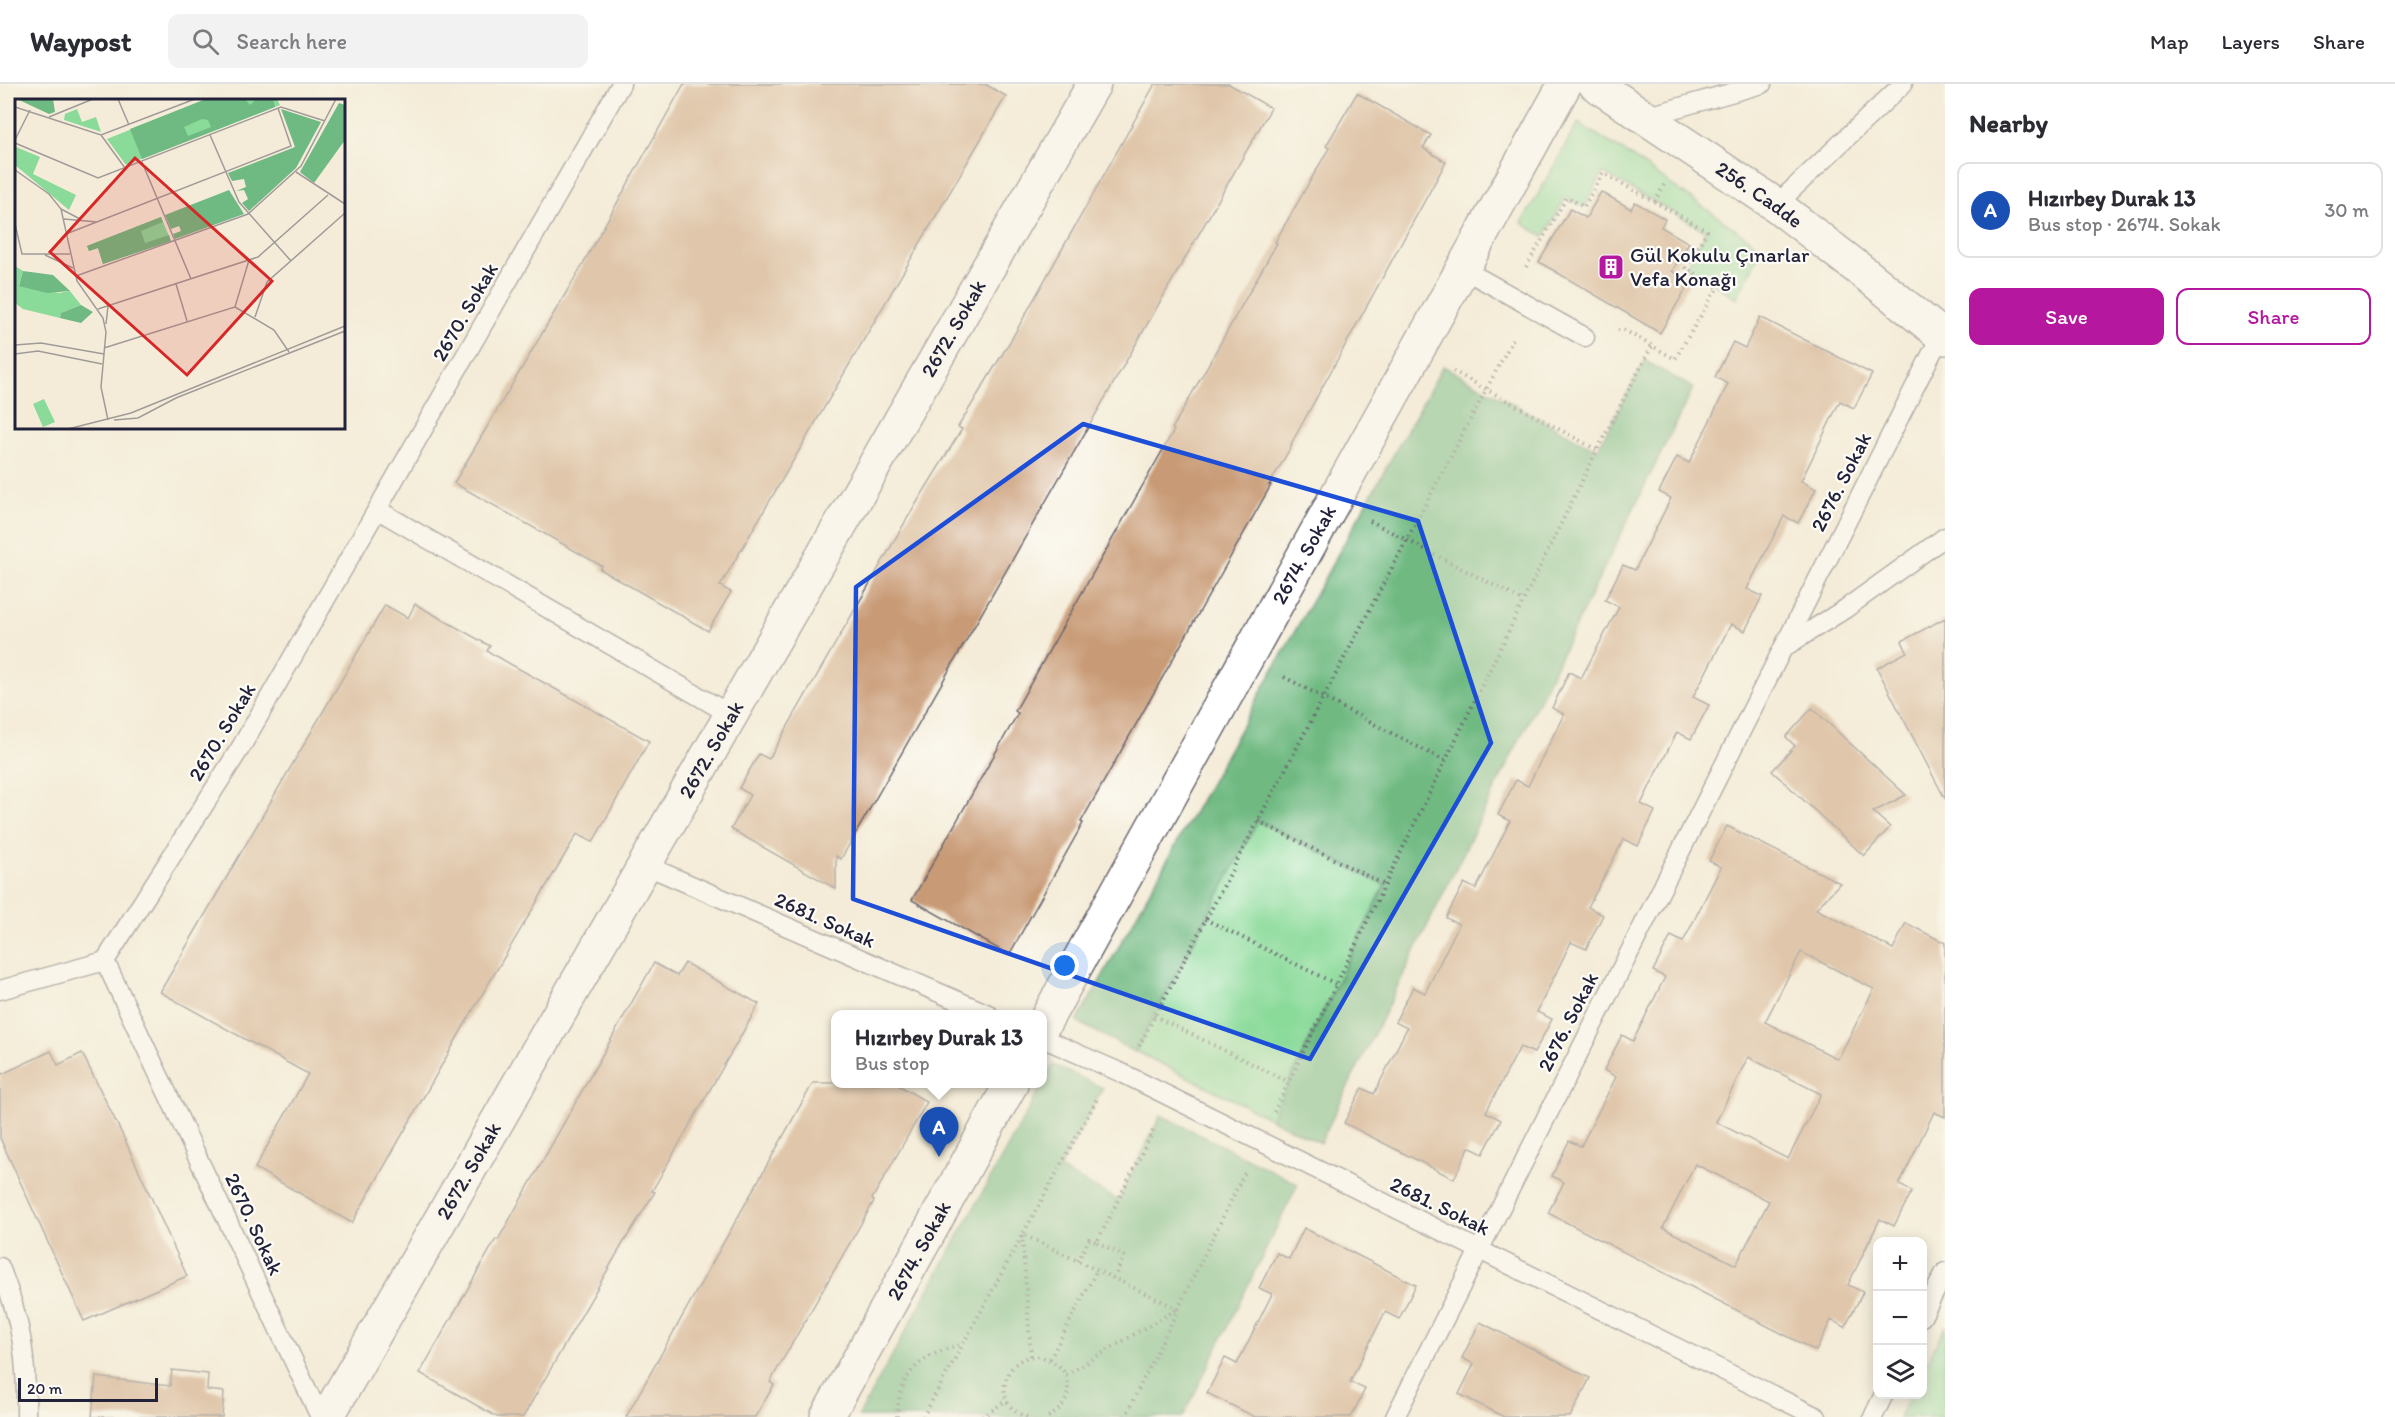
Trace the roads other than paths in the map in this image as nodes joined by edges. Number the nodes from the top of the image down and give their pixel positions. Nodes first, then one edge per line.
1 (621, 84) edge
2 (1094, 84) edge
3 (1565, 84) edge
4 (1595, 84) edge
5 (1762, 84) edge
6 (1904, 84) edge
7 (1646, 117) junction
8 (1776, 206) junction
9 (1463, 269) junction
10 (1585, 337) road end
11 (1943, 337) edge
12 (378, 510) junction
13 (1945, 537) edge
14 (1945, 554) edge
15 (1911, 563) junction
16 (1782, 649) junction
17 (732, 715) junction
18 (645, 865) junction
19 (105, 961) junction
20 (0, 990) edge
21 (979, 1010) edge
22 (1047, 1018) edge
23 (1047, 1040) edge
24 (1008, 1088) edge
25 (1478, 1250) junction
26 (0, 1267) edge
27 (1945, 1272) edge
28 (1927, 1309) edge
29 (1882, 1399) edge
30 (26, 1417) edge
31 (321, 1417) edge
32 (327, 1417) edge
33 (827, 1417) edge
34 (1395, 1417) edge
35 (1817, 1417) edge
36 (1873, 1417) edge

1 - 12 lane, 2670. Sokak
2 - 17 street, 2672. Sokak
3 - 9 street, 2674. Sokak
4 - 7 street, 256. Cadde
5 - 7 lane
6 - 8 lane
7 - 8 street, 256. Cadde
8 - 11 street, 256. Cadde
9 - 10 lane
9 - 22 street, 2674. Sokak
11 - 16 lane, 2676. Sokak
12 - 17 lane
12 - 19 lane, 2670. Sokak
13 - 15 lane
14 - 15 lane
15 - 16 lane
16 - 25 lane, 2676. Sokak
17 - 18 street, 2672. Sokak
18 - 21 lane, 2681. Sokak
18 - 32 street, 2672. Sokak
19 - 20 lane
19 - 31 lane, 2670. Sokak
23 - 25 lane, 2681. Sokak
24 - 33 street, 2674. Sokak
25 - 34 lane, 2676. Sokak
25 - 35 lane, 2681. Sokak
26 - 30 lane
27 - 28 lane
29 - 36 lane

